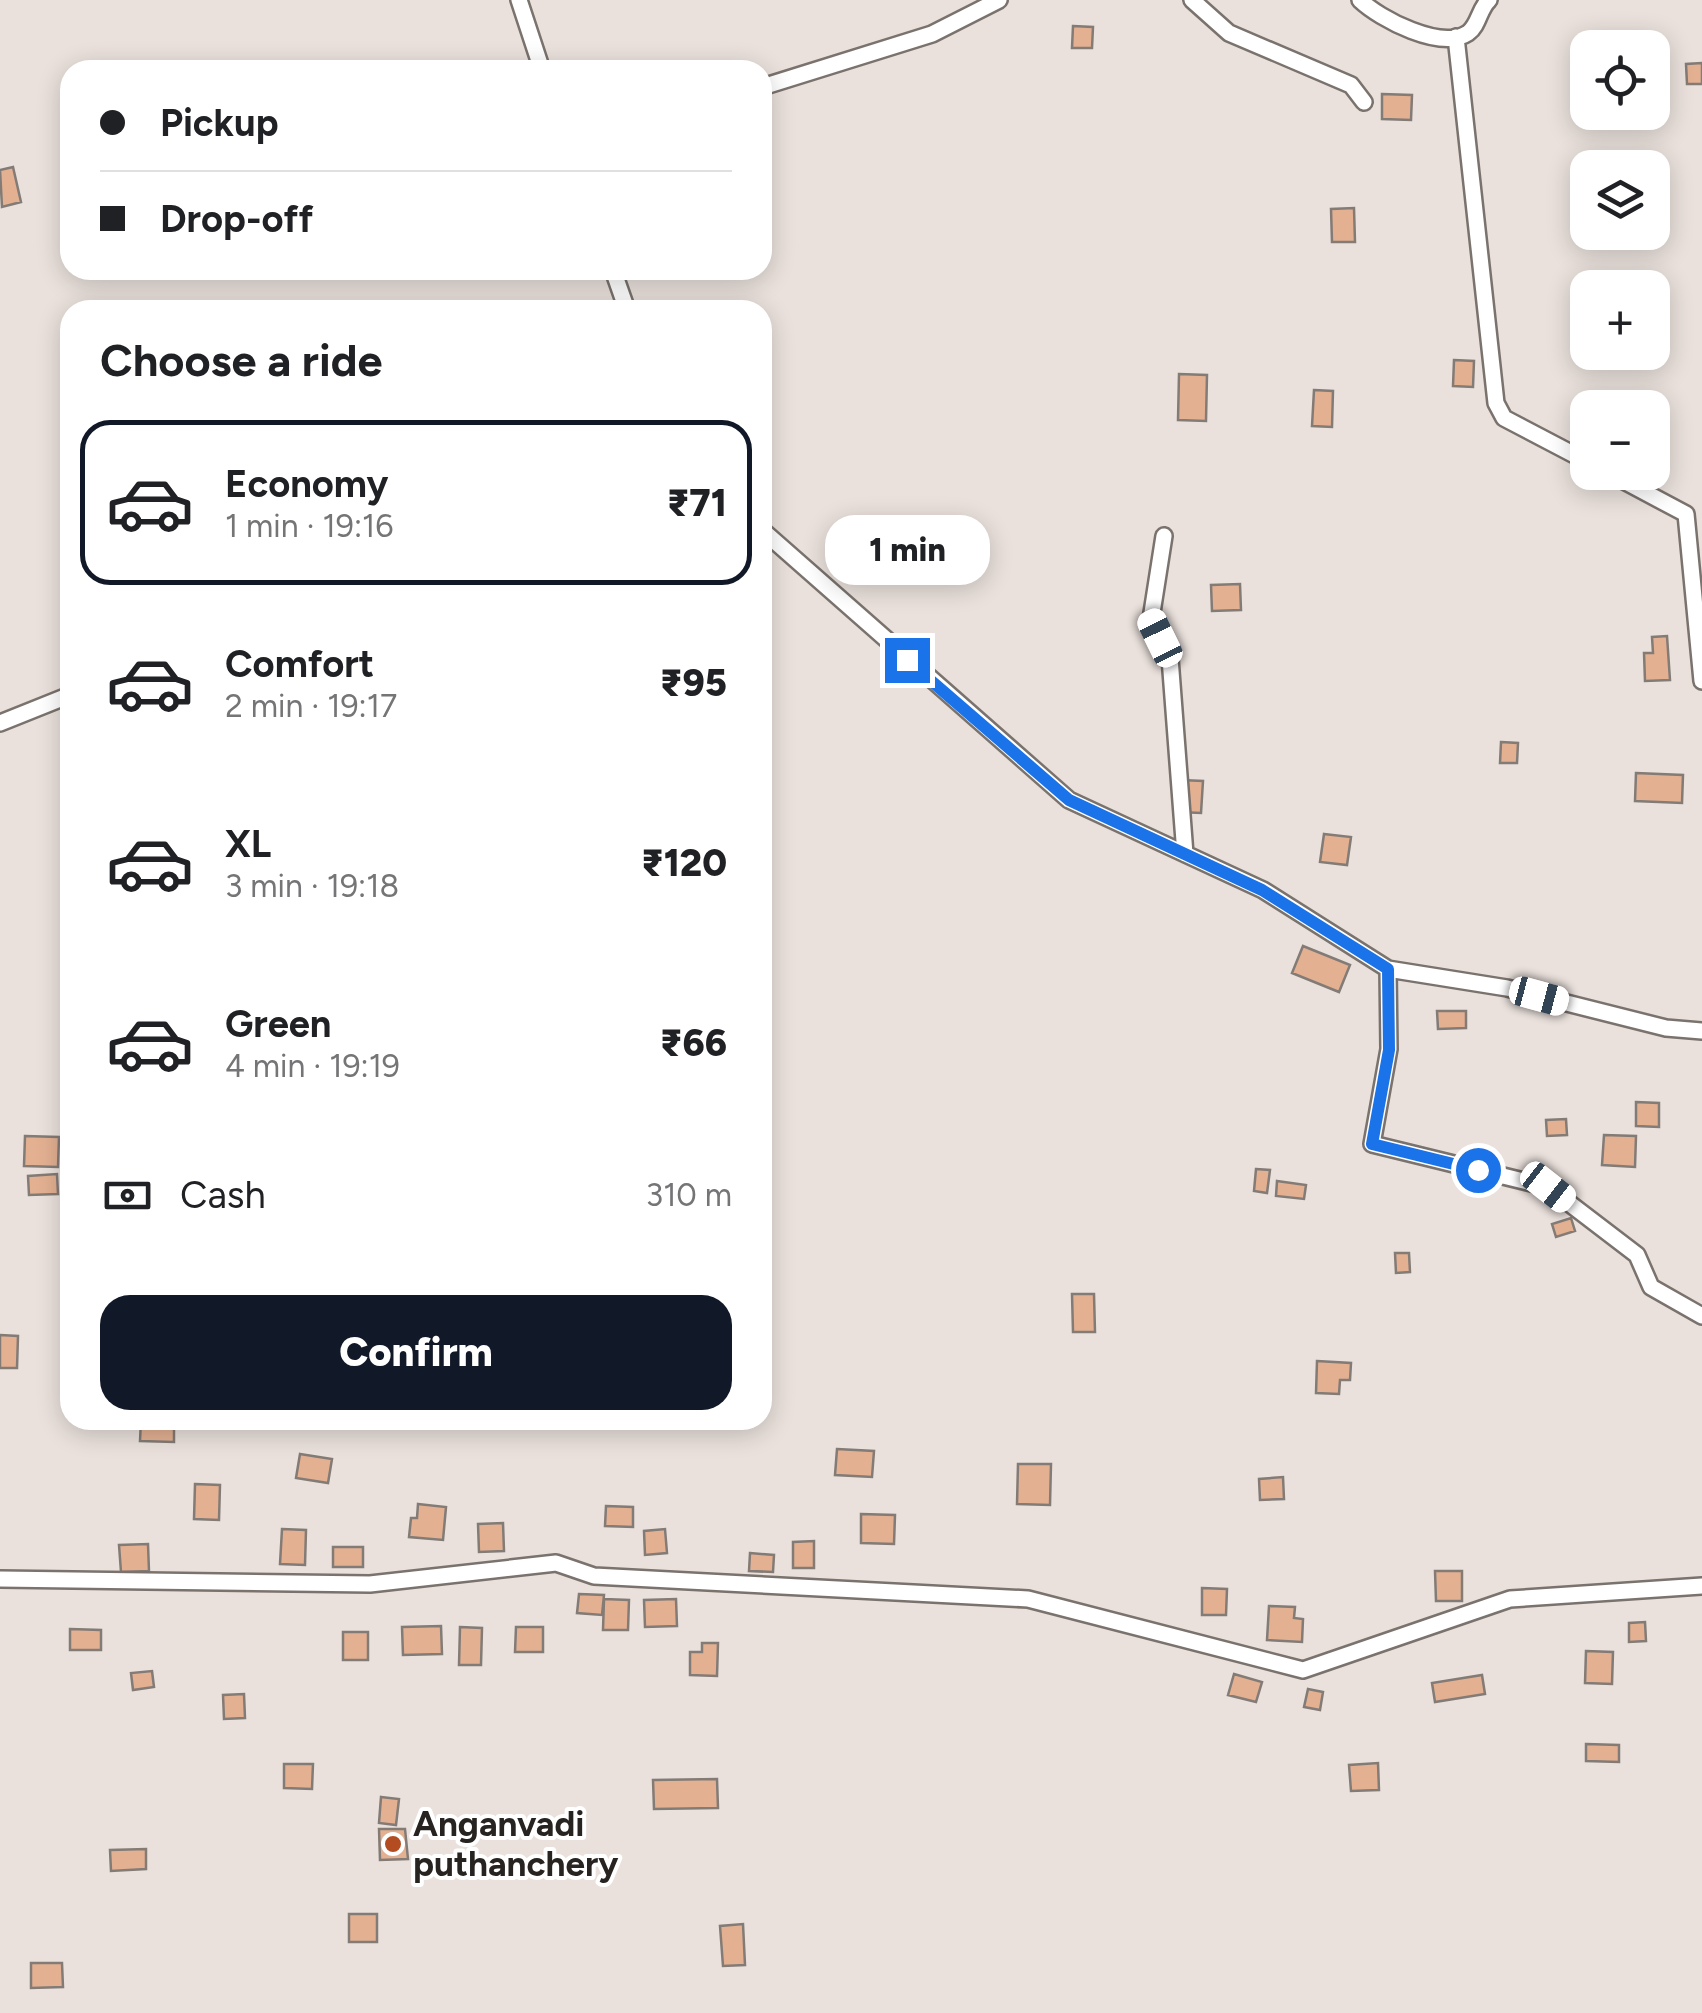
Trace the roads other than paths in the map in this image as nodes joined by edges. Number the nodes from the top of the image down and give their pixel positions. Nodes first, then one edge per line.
1 (519, 0) edge
2 (999, 0) edge
3 (1192, 0) edge
4 (1360, 0) edge
5 (1488, 0) edge
6 (1456, 37) junction
7 (539, 60) edge
8 (772, 85) edge
9 (1364, 102) dead end
10 (1570, 453) edge
11 (1641, 490) edge
12 (1164, 536) dead end
13 (772, 539) edge
14 (1702, 681) edge
15 (60, 699) edge
16 (0, 723) edge
17 (1185, 854) junction
18 (1388, 969) junction
19 (1702, 1032) edge
20 (1702, 1316) edge
21 (0, 1579) edge
22 (1702, 1586) edge

1 - 7 street
2 - 8 street
3 - 9 street
4 - 6 street
5 - 6 street
6 - 10 street
11 - 14 street
12 - 17 street
13 - 17 street
15 - 16 street
17 - 18 street
18 - 19 street
18 - 20 street
21 - 22 street

